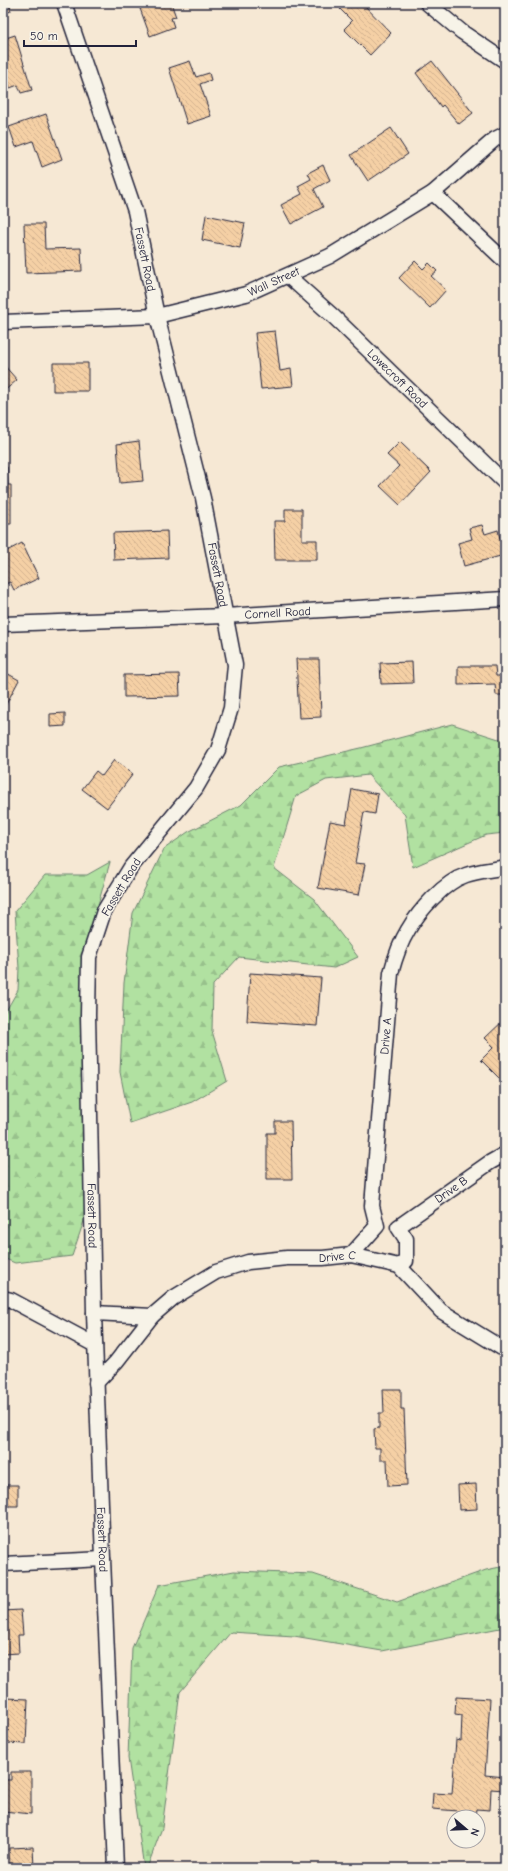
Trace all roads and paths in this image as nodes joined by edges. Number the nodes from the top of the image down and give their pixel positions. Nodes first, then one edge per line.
1 (64, 3) edge
2 (427, 3) edge
3 (505, 61) edge
4 (505, 134) edge
5 (433, 192) junction
6 (505, 261) edge
7 (288, 276) junction
8 (157, 316) junction
9 (3, 322) edge
10 (505, 483) edge
11 (505, 599) edge
12 (225, 616) junction
13 (3, 624) edge
14 (505, 867) edge
15 (505, 1154) edge
16 (377, 1226) junction
17 (398, 1227) junction
18 (351, 1255) junction
19 (399, 1266) junction
20 (3, 1298) edge
21 (94, 1313) junction
22 (152, 1316) junction
23 (95, 1345) junction
24 (505, 1350) edge
25 (96, 1383) junction
26 (102, 1559) junction
27 (3, 1564) edge
28 (116, 1868) edge

1 - 8 street, Fassett Road
2 - 3 street
4 - 5 street, Wall Street
5 - 6 street
5 - 7 street, Wall Street
7 - 8 street, Wall Street
7 - 10 street, Lowecroft Road
8 - 9 street, Wall Street
8 - 12 street, Fassett Road
11 - 12 street, Cornell Road
12 - 13 street, Cornell Road
12 - 21 street, Fassett Road
14 - 16 street, Drive A
15 - 17 street, Drive B
16 - 17 street
16 - 18 street
17 - 19 street
18 - 19 street, Drive C
18 - 22 street, Drive C
19 - 24 street
20 - 23 street
21 - 22 street
21 - 23 street, Fassett Road
22 - 25 street, Drive C
23 - 25 street, Fassett Road
25 - 26 street, Fassett Road
26 - 27 street
26 - 28 street, Fassett Road

